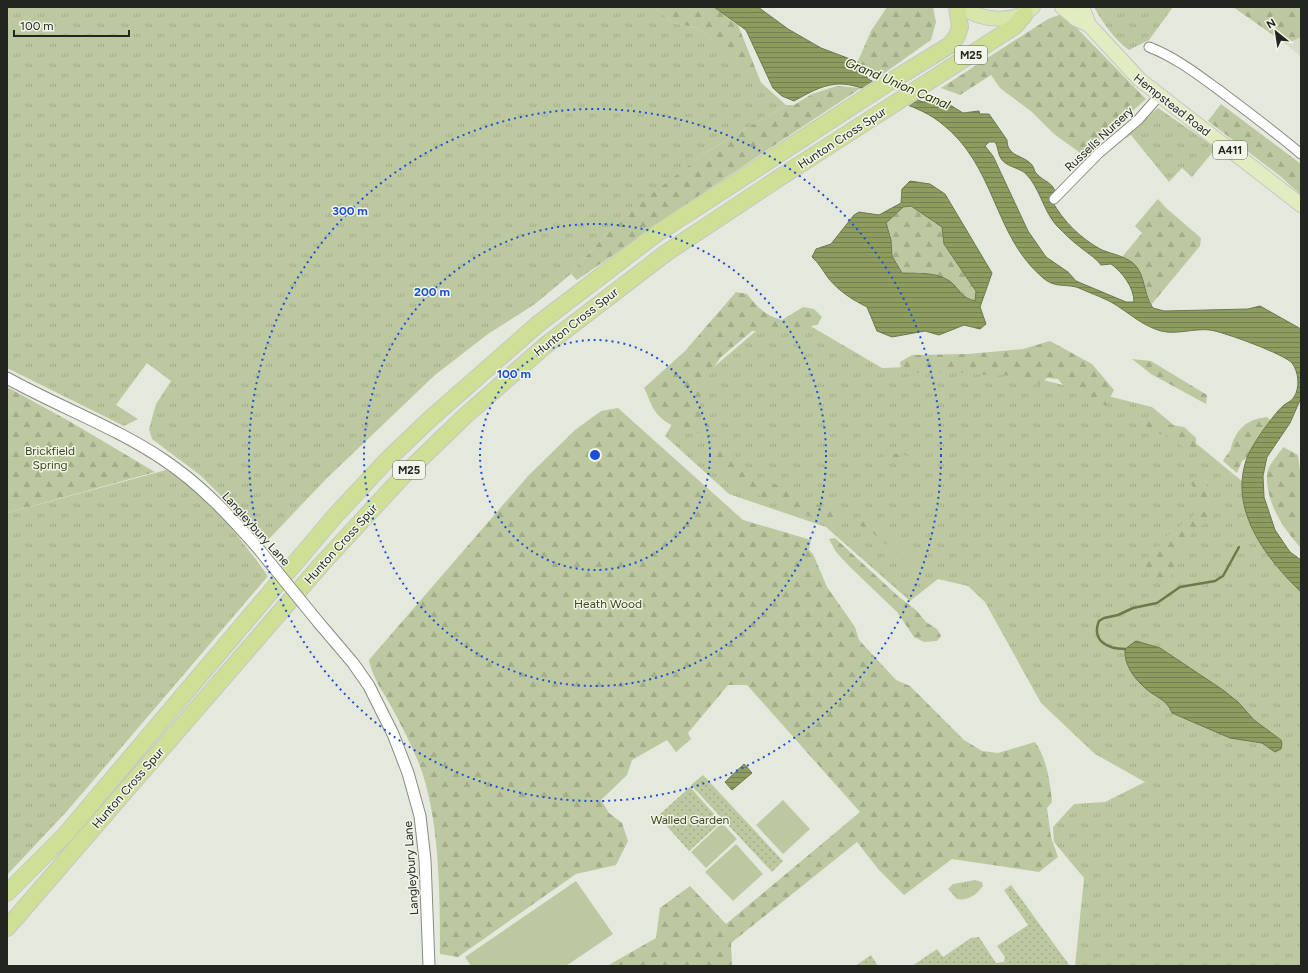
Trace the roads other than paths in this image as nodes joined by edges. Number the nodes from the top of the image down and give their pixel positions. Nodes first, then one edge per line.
1 (957, 7) edge
2 (962, 7) edge
3 (1062, 7) edge
4 (1082, 7) edge
5 (1032, 9) edge
6 (1090, 25) junction
7 (1149, 47) dead end
8 (1160, 95) junction
9 (1301, 154) edge
10 (1054, 199) dead end
11 (1301, 205) edge
12 (7, 378) edge
13 (7, 893) edge
14 (7, 928) edge
15 (429, 966) edge

1 - 13 highway, Hunton Cross Spur / M25
2 - 5 highway
3 - 6 main road, Hempstead Road / A411
4 - 6 main road, Hempstead Road / A411
5 - 14 highway, Hunton Cross Spur / M25
6 - 8 main road, Hempstead Road / A411
7 - 9 street
8 - 10 street, Russells Nursery
8 - 11 main road, Hempstead Road / A411
12 - 15 street, Langleybury Lane, bridge

